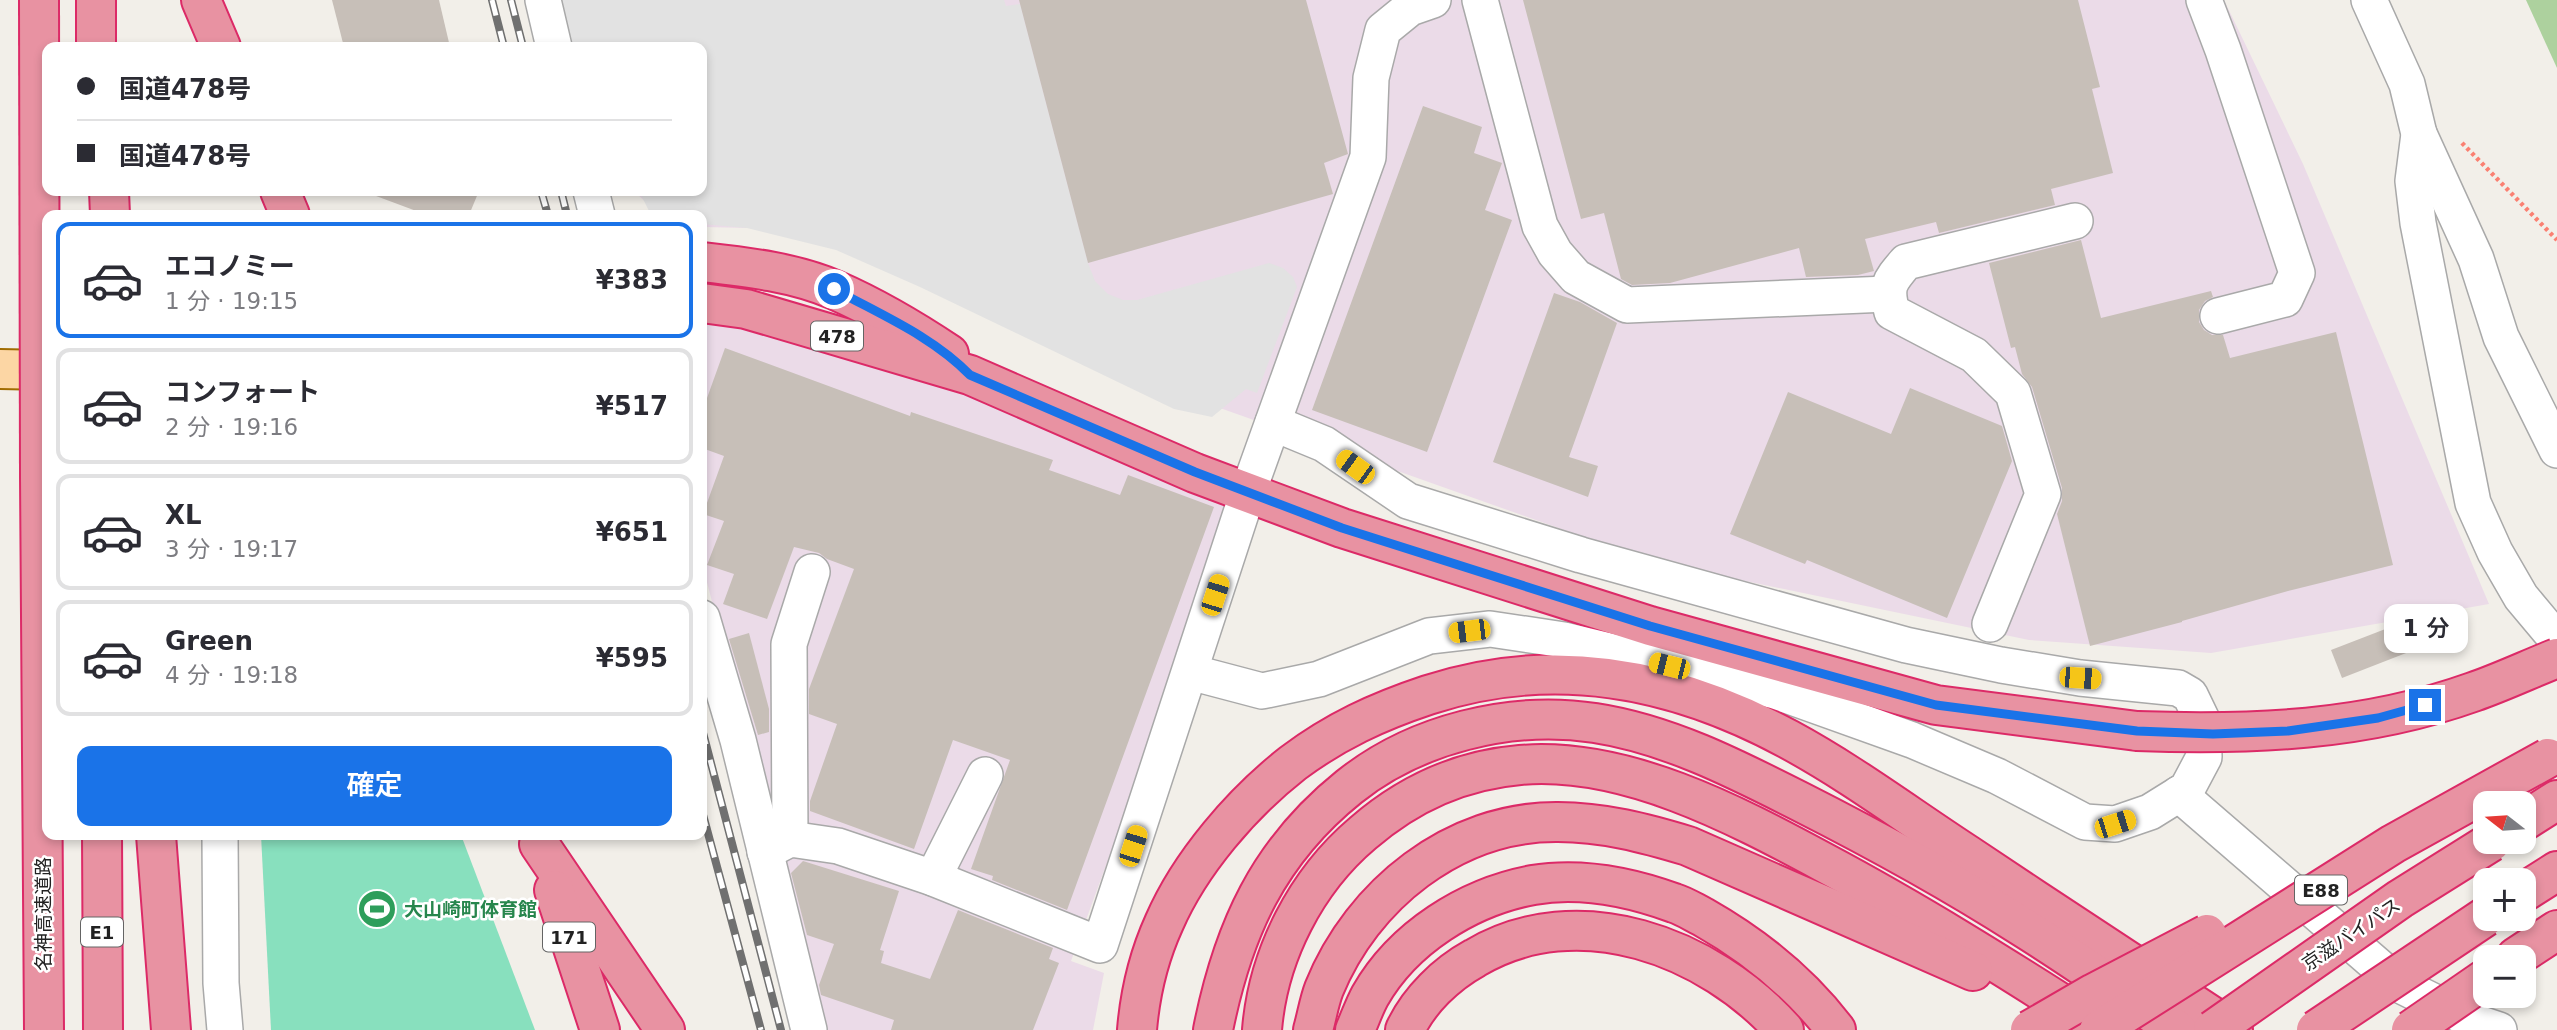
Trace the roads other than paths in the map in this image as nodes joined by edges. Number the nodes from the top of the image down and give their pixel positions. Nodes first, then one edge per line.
1 (39, 0) edge
2 (201, 0) edge
3 (542, 0) edge
4 (1433, 0) edge
5 (1480, 0) edge
6 (2204, 0) edge
7 (2369, 0) edge
8 (219, 42) edge
9 (553, 42) edge
10 (2425, 122) junction
11 (2075, 221) dead end
12 (707, 263) edge
13 (1887, 294) junction
14 (707, 304) edge
15 (2218, 316) dead end
16 (0, 369) edge
17 (42, 370) edge
18 (970, 375) junction
19 (1273, 424) junction
20 (2557, 450) edge
21 (1248, 492) junction
22 (812, 572) dead end
23 (1990, 624) dead end
24 (707, 635) edge
25 (2557, 640) edge
26 (2557, 657) edge
27 (1190, 672) junction
28 (2557, 753) edge
29 (42, 754) edge
30 (985, 775) dead end
31 (2179, 794) junction
32 (2557, 800) edge
33 (2536, 813) edge
34 (1861, 832) junction
35 (43, 840) edge
36 (102, 840) edge
37 (102, 840) edge
38 (156, 840) edge
39 (220, 840) edge
40 (537, 840) edge
41 (538, 840) edge
42 (2393, 844) junction
43 (777, 845) junction
44 (2473, 853) edge
45 (2557, 871) edge
46 (933, 878) junction
47 (2536, 884) edge
48 (2473, 925) edge
49 (2557, 930) edge
50 (2534, 945) edge
51 (2115, 952) junction
52 (2473, 987) edge
53 (1827, 1019) edge
54 (2098, 1028) edge
55 (44, 1030) edge
56 (103, 1030) edge
57 (115, 1030) edge
58 (170, 1030) edge
59 (225, 1030) edge
60 (600, 1030) edge
61 (664, 1030) edge
62 (809, 1030) edge
63 (1137, 1030) edge
64 (1213, 1030) edge
65 (1262, 1030) edge
66 (1313, 1030) edge
67 (1355, 1030) edge
68 (1405, 1030) edge
69 (1784, 1030) edge
70 (2030, 1030) edge
71 (2177, 1030) edge
72 (2213, 1030) edge
73 (2233, 1030) edge
74 (2316, 1030) edge
75 (2411, 1030) edge
76 (2499, 1030) edge

1 - 29 highway, 名神高速道路, bridge
2 - 8 highway
3 - 9 street
4 - 19 street
5 - 13 street
6 - 15 street
7 - 10 street
10 - 20 street
10 - 25 street
11 - 13 street
12 - 18 highway, 478
13 - 23 street
14 - 18 highway, 478
16 - 17 main road
18 - 21 highway, 478
19 - 21 street
19 - 31 street
21 - 26 highway, 478, bridge
21 - 27 street
22 - 43 street
24 - 43 street
27 - 31 street
27 - 46 street
28 - 42 highway, E88, bridge
30 - 46 street
31 - 76 street
32 - 33 highway
34 - 51 highway
34 - 64 highway
34 - 71 highway
35 - 55 highway, 名神高速道路, bridge
36 - 56 highway, E1
37 - 57 street, E1
38 - 58 highway
39 - 59 street
40 - 60 highway, 171
41 - 61 highway
42 - 54 highway, E88, bridge
42 - 70 highway, bridge
43 - 46 street
43 - 62 street
44 - 72 highway, 京滋バイパス / E88, bridge
45 - 47 highway
48 - 74 highway, bridge
49 - 50 highway
51 - 63 highway
51 - 73 highway
52 - 75 highway, bridge
53 - 67 highway
54 - 65 highway
54 - 66 highway
68 - 69 highway

